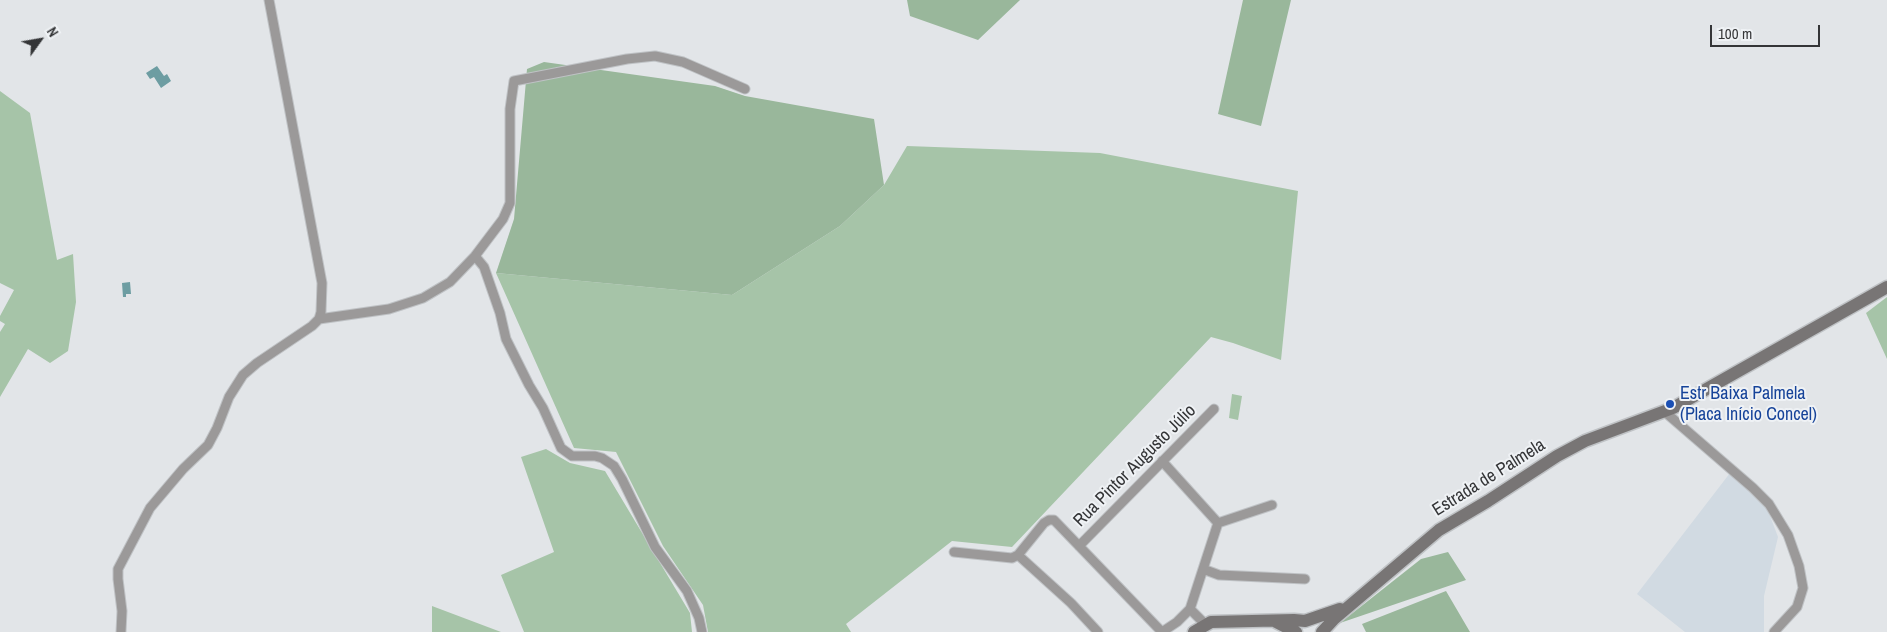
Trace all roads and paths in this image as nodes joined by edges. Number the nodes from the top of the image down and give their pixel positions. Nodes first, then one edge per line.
1 (269, 0) edge
2 (745, 89) dead end
3 (475, 256) junction
4 (1887, 287) edge
5 (319, 319) junction
6 (1214, 409) dead end
7 (1665, 412) junction
8 (1162, 461) junction
9 (1272, 505) dead end
10 (1218, 523) junction
11 (1079, 546) junction
12 (954, 552) dead end
13 (1018, 555) junction
14 (1203, 570) junction
15 (1306, 579) dead end
16 (1350, 606) junction
17 (1190, 609) junction
18 (1306, 621) junction
19 (1276, 622) junction
20 (1205, 624) junction
21 (121, 632) edge
22 (702, 632) edge
23 (1098, 632) edge
24 (1162, 632) edge
25 (1194, 632) edge
26 (1296, 632) edge
27 (1321, 632) edge
28 (1774, 632) edge

1 - 5 street
2 - 3 street
3 - 5 street
3 - 22 street
4 - 7 street, Estrada de Palmela
5 - 21 street
6 - 8 street, Rua Pintor Augusto Júlio
7 - 16 street, Estrada de Palmela
7 - 28 street
8 - 10 street
8 - 11 street, Rua Pintor Augusto Júlio
9 - 10 street
10 - 14 street
11 - 13 street
11 - 24 street
12 - 13 street
13 - 23 street
14 - 15 street
14 - 17 street
16 - 18 street, Estrada de Palmela
16 - 27 street, Estrada de Palmela
17 - 20 street
17 - 24 street
18 - 19 street, Estrada de Palmela
18 - 26 street
18 - 27 street
19 - 20 street, Estrada de Palmela
19 - 26 street, Estrada de Palmela
20 - 25 street, Estrada de Palmela

